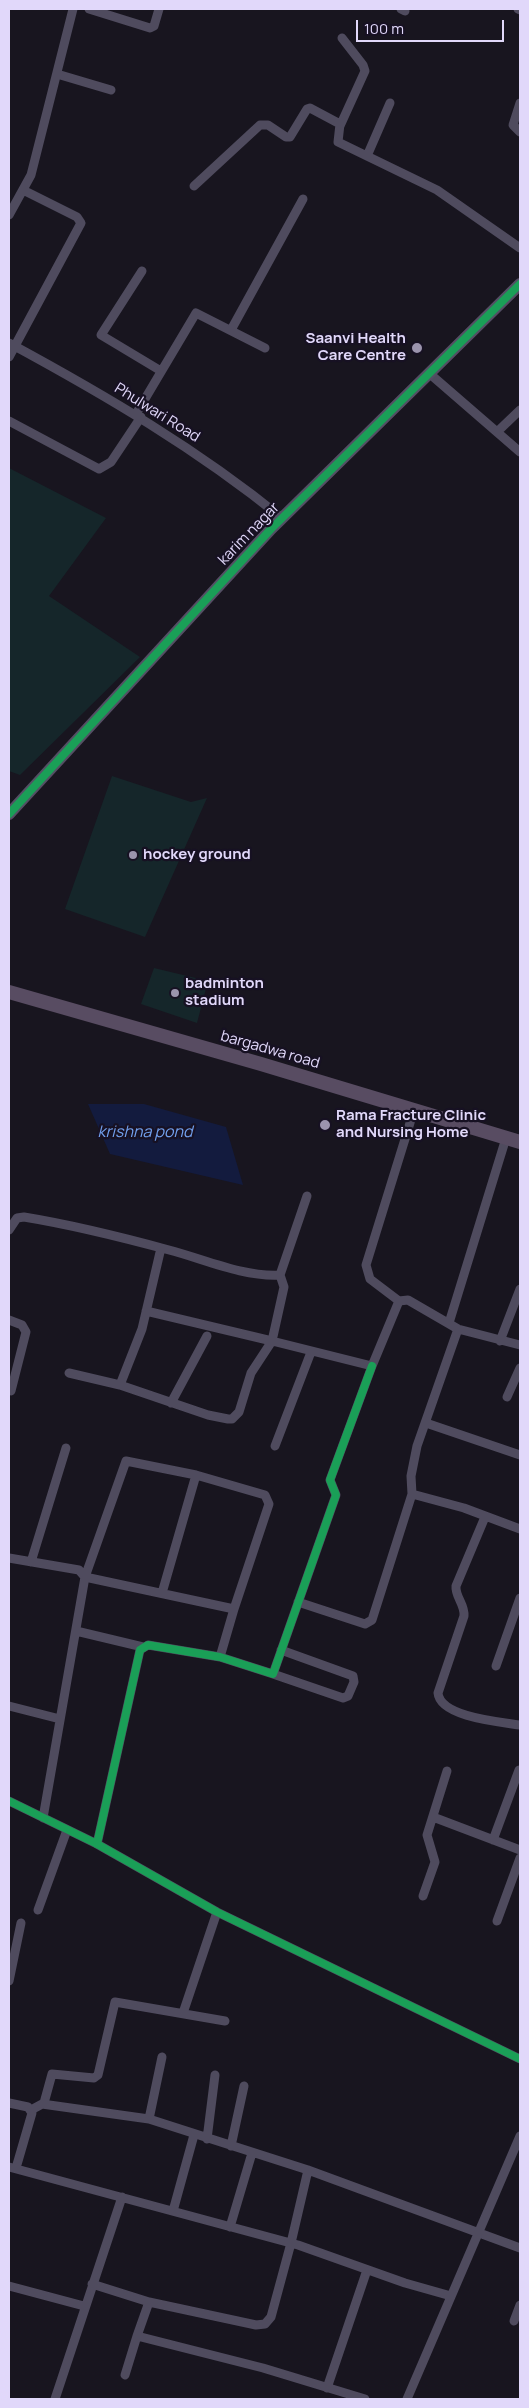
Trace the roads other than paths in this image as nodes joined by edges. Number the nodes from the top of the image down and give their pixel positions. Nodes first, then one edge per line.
1 (73, 9) edge
2 (89, 9) edge
3 (159, 9) edge
4 (342, 38) dead end
5 (57, 74) junction
6 (111, 90) dead end
7 (390, 103) dead end
8 (520, 103) edge
9 (340, 126) junction
10 (520, 132) edge
11 (367, 156) junction
12 (194, 186) dead end
13 (23, 190) junction
14 (303, 199) dead end
15 (9, 215) edge
16 (520, 248) edge
17 (142, 271) dead end
18 (520, 284) edge
19 (231, 330) junction
20 (12, 345) edge
21 (265, 348) dead end
22 (9, 357) edge
23 (161, 371) junction
24 (430, 374) junction
25 (520, 410) edge
26 (138, 415) junction
27 (9, 421) edge
28 (497, 432) junction
29 (520, 452) edge
30 (282, 518) junction
31 (9, 814) edge
32 (9, 992) edge
33 (414, 1110) junction
34 (506, 1138) junction
35 (520, 1142) edge
36 (307, 1196) dead end
37 (9, 1230) edge
38 (162, 1248) junction
39 (280, 1275) junction
40 (520, 1289) edge
41 (399, 1302) junction
42 (146, 1311) junction
43 (9, 1320) edge
44 (449, 1323) junction
45 (458, 1329) junction
46 (207, 1336) dead end
47 (272, 1341) junction
48 (500, 1341) junction
49 (520, 1345) edge
50 (311, 1352) junction
51 (372, 1366) junction
52 (520, 1368) edge
53 (69, 1373) dead end
54 (120, 1385) junction
55 (11, 1391) dead end
56 (507, 1397) dead end
57 (171, 1403) junction
58 (426, 1423) junction
59 (275, 1446) dead end
60 (66, 1448) dead end
61 (520, 1455) edge
62 (196, 1476) junction
63 (412, 1494) junction
64 (484, 1517) junction
65 (520, 1529) edge
66 (9, 1558) edge
67 (31, 1562) junction
68 (85, 1577) junction
69 (162, 1594) junction
70 (520, 1598) edge
71 (298, 1602) junction
72 (234, 1609) junction
73 (76, 1632) junction
74 (143, 1647) junction
75 (282, 1650) junction
76 (220, 1657) junction
77 (496, 1666) dead end
78 (273, 1674) junction
79 (9, 1706) edge
80 (60, 1720) junction
81 (520, 1725) edge
82 (519, 1770) dead end
83 (447, 1771) dead end
84 (9, 1801) edge
85 (433, 1817) junction
86 (43, 1818) junction
87 (68, 1830) junction
88 (493, 1840) junction
89 (97, 1844) junction
90 (520, 1850) edge
91 (520, 1858) edge
92 (423, 1896) dead end
93 (38, 1910) dead end
94 (217, 1912) junction
95 (497, 1921) dead end
96 (21, 1923) dead end
97 (9, 1981) edge
98 (183, 2013) junction
99 (225, 2021) dead end
100 (162, 2057) dead end
101 (520, 2059) edge
102 (214, 2075) dead end
103 (244, 2086) dead end
104 (9, 2103) edge
105 (42, 2104) junction
106 (31, 2110) junction
107 (149, 2119) junction
108 (194, 2135) junction
109 (520, 2137) edge
110 (207, 2139) junction
111 (231, 2146) junction
112 (252, 2153) junction
113 (12, 2168) edge
114 (308, 2170) junction
115 (122, 2197) junction
116 (173, 2211) junction
117 (230, 2227) junction
118 (478, 2233) junction
119 (291, 2243) junction
120 (520, 2248) edge
121 (368, 2270) junction
122 (92, 2284) junction
123 (10, 2290) edge
124 (451, 2296) junction
125 (148, 2302) junction
126 (520, 2305) edge
127 (84, 2306) junction
128 (514, 2321) dead end
129 (137, 2336) junction
130 (124, 2375) dead end
131 (328, 2388) junction
132 (55, 2399) edge
133 (365, 2399) edge
134 (407, 2399) edge

1 - 5 street
2 - 3 street
4 - 9 street
5 - 6 street
5 - 13 street
7 - 11 street
8 - 10 street
9 - 11 street
9 - 12 street
11 - 16 street
13 - 15 street
13 - 20 street
14 - 19 street
17 - 23 street
18 - 24 street, karim nagar
19 - 21 street
19 - 23 street
20 - 22 street
20 - 26 street, Phulwari Road
23 - 26 street
24 - 28 street
24 - 30 street, karim nagar
25 - 28 street
26 - 27 street
26 - 30 street, Phulwari Road
28 - 29 street
30 - 31 street, karim nagar
32 - 33 main road, bargadwa road
33 - 34 main road, bargadwa road
33 - 41 street
34 - 35 main road, bargadwa road
34 - 44 street
36 - 39 street
37 - 38 street
38 - 39 street
38 - 42 street
39 - 47 street
40 - 48 street
41 - 44 street
41 - 51 street
42 - 47 street
42 - 54 street
43 - 55 street
44 - 45 street
45 - 48 street
45 - 58 street
46 - 57 street
47 - 50 street
47 - 57 street
48 - 49 street
50 - 51 street
50 - 59 street
51 - 71 street
52 - 56 street
53 - 54 street
54 - 57 street
58 - 61 street
58 - 63 street
60 - 67 street
62 - 68 street
62 - 69 street
62 - 72 street
63 - 64 street
63 - 71 street
64 - 65 street
64 - 81 street
66 - 67 street
67 - 68 street
68 - 69 street
68 - 73 street
69 - 72 street
70 - 77 street
71 - 75 street
72 - 76 street
73 - 74 street
73 - 80 street
74 - 76 street
74 - 89 street
75 - 78 street
75 - 78 street
76 - 78 street
79 - 80 street
80 - 86 street
82 - 88 street
83 - 85 street
84 - 86 street
85 - 88 street
85 - 92 street
86 - 87 street
87 - 89 street
87 - 93 street
88 - 90 street
89 - 94 street
91 - 95 street
94 - 98 street
94 - 101 street
96 - 97 street
98 - 99 street
98 - 105 street
100 - 107 street
102 - 110 street
103 - 111 street
104 - 106 street
105 - 106 street
105 - 107 street
106 - 113 street
107 - 108 street
108 - 110 street
108 - 116 street
109 - 118 street
110 - 111 street
111 - 112 street
112 - 114 street
112 - 117 street
113 - 115 street
114 - 118 street
114 - 119 street
115 - 116 street
115 - 122 street
116 - 117 street
117 - 119 street
118 - 120 street
118 - 124 street
119 - 121 street
119 - 125 street
121 - 124 street
121 - 131 street
122 - 125 street
122 - 127 street
123 - 127 street
124 - 134 street
125 - 129 street
126 - 128 street
127 - 132 street
129 - 130 street
129 - 131 street
131 - 133 street

